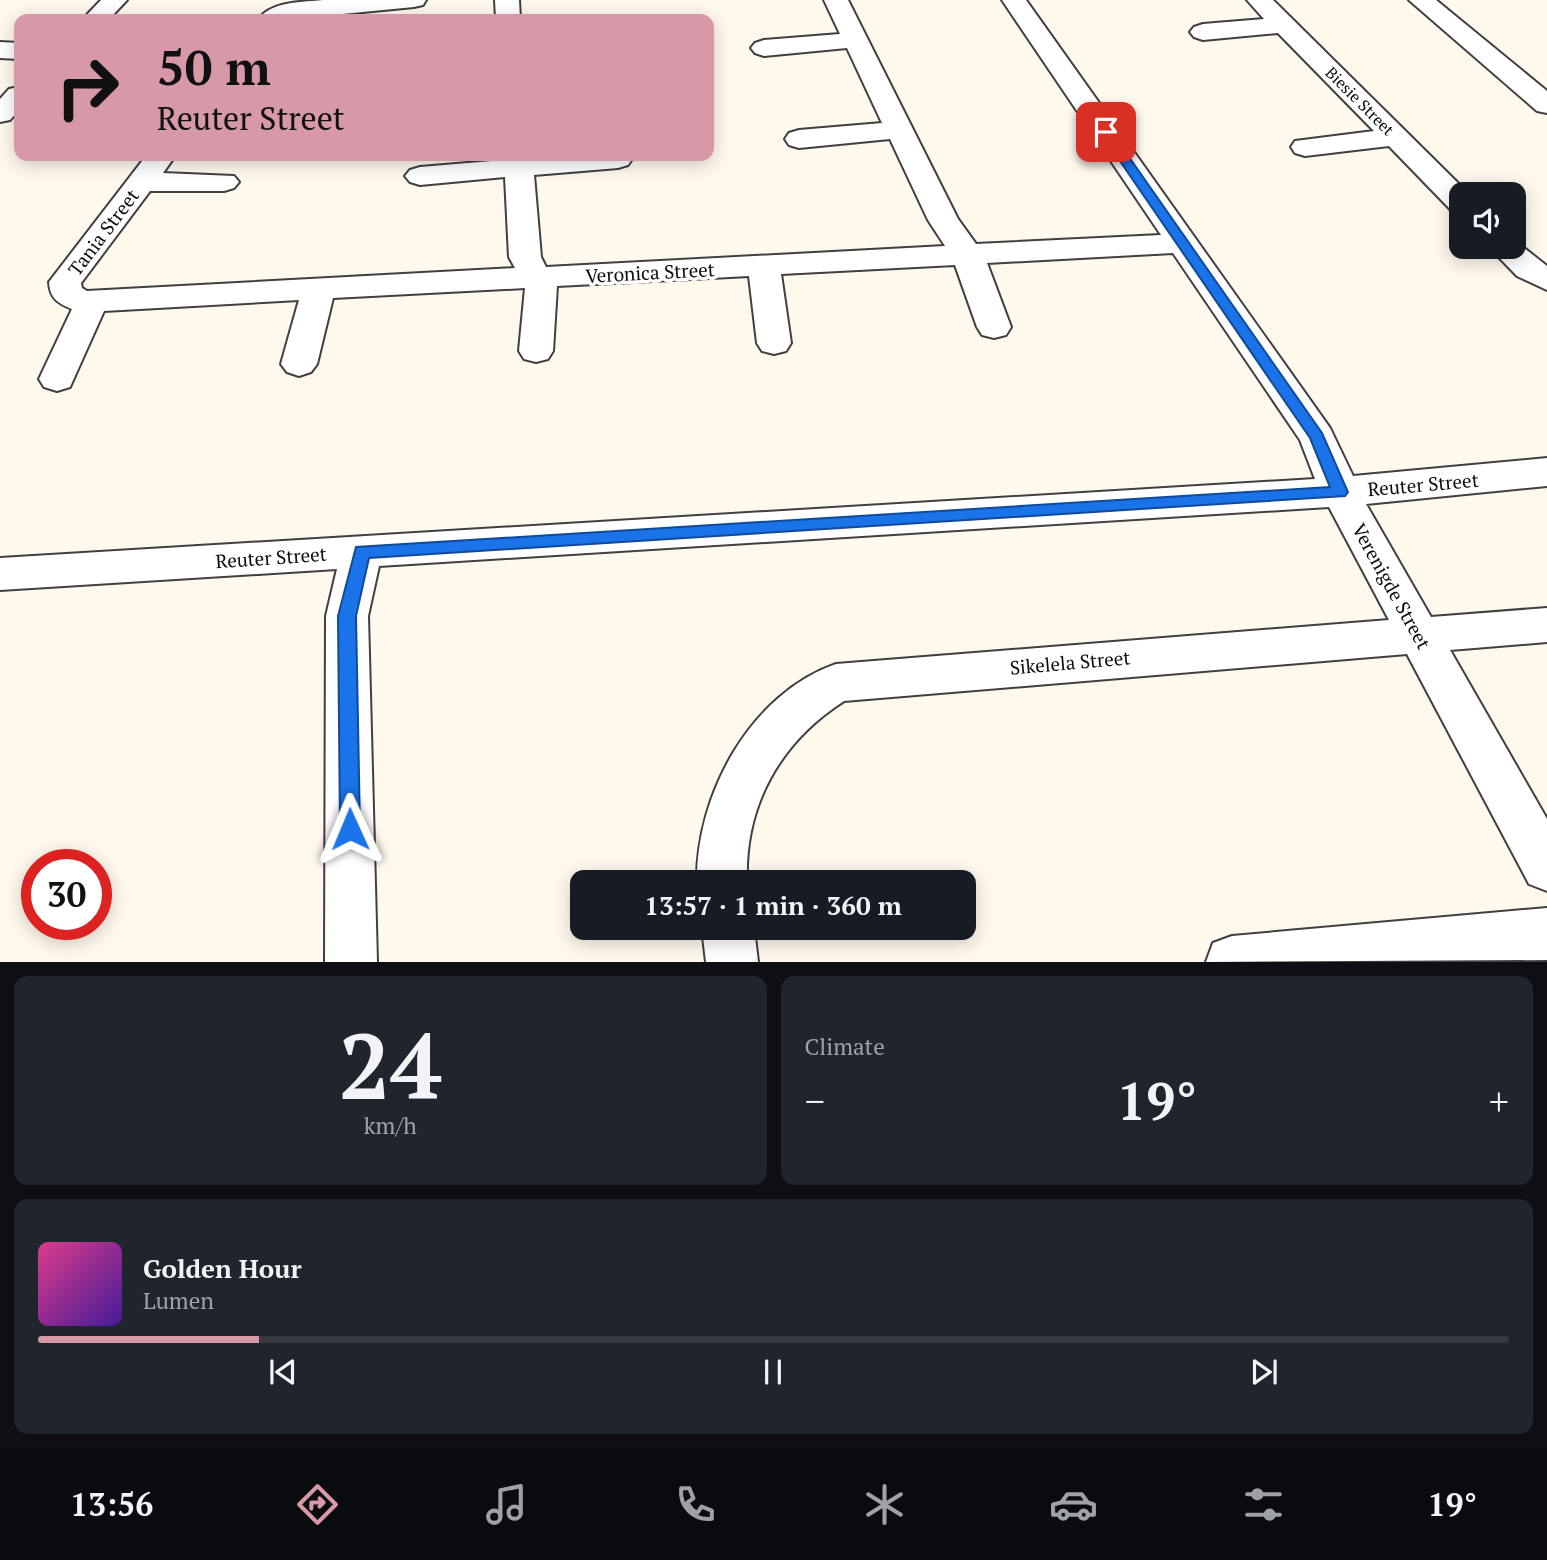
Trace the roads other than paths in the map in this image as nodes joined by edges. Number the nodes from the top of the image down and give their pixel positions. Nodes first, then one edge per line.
1 (115, 0) edge
2 (414, 0) edge
3 (836, 0) edge
4 (1014, 0) edge
5 (1259, 0) edge
6 (1421, 0) edge
7 (100, 14) edge
8 (283, 14) edge
9 (1283, 25) junction
10 (1203, 32) dead end
11 (855, 40) junction
12 (764, 48) dead end
13 (14, 100) edge
14 (1547, 105) edge
15 (0, 114) edge
16 (899, 130) junction
17 (1396, 137) junction
18 (799, 139) dead end
19 (1305, 147) dead end
20 (157, 161) edge
21 (552, 161) edge
22 (519, 162) edge
23 (420, 176) dead end
24 (224, 182) dead end
25 (140, 183) junction
26 (1449, 191) edge
27 (1183, 243) junction
28 (968, 256) junction
29 (1518, 259) edge
30 (764, 266) junction
31 (535, 277) junction
32 (1547, 280) edge
33 (319, 289) junction
34 (92, 301) junction
35 (994, 327) dead end
36 (774, 342) dead end
37 (536, 352) dead end
38 (299, 364) dead end
39 (57, 379) dead end
40 (1547, 472) edge
41 (1340, 492) junction
42 (362, 552) junction
43 (0, 574) edge
44 (1547, 625) edge
45 (1418, 634) junction
46 (1547, 867) edge
47 (721, 870) edge
48 (1547, 934) edge
49 (729, 940) edge
50 (351, 961) edge
51 (732, 961) edge
52 (1232, 961) edge

1 - 7 street
2 - 8 street
3 - 11 street
4 - 27 street, Verenigde Street
5 - 9 street, Biesie Street
6 - 14 street
9 - 10 street
9 - 17 street, Biesie Street
11 - 12 street
11 - 16 street
13 - 15 street
16 - 18 street
16 - 28 street
17 - 19 street
17 - 26 street, Biesie Street
20 - 25 street, Tania Street
21 - 22 street
22 - 23 street
22 - 31 street
24 - 25 street, Tania Street
25 - 34 street, Tania Street
27 - 28 street, Veronica Street
27 - 41 street, Verenigde Street
28 - 30 street, Veronica Street
28 - 35 street
29 - 32 street
30 - 31 street, Veronica Street
30 - 36 street
31 - 33 street, Veronica Street
31 - 37 street
33 - 34 street, Veronica Street
33 - 38 street
34 - 39 street, Tania Street
40 - 41 street, Reuter Street
41 - 42 street, Reuter Street
41 - 45 street, Verenigde Street
42 - 43 street, Reuter Street
42 - 50 street
44 - 45 street, Sikelela Street
45 - 46 street, Verenigde Street
45 - 47 street, Sikelela Street
48 - 52 street
49 - 51 street

